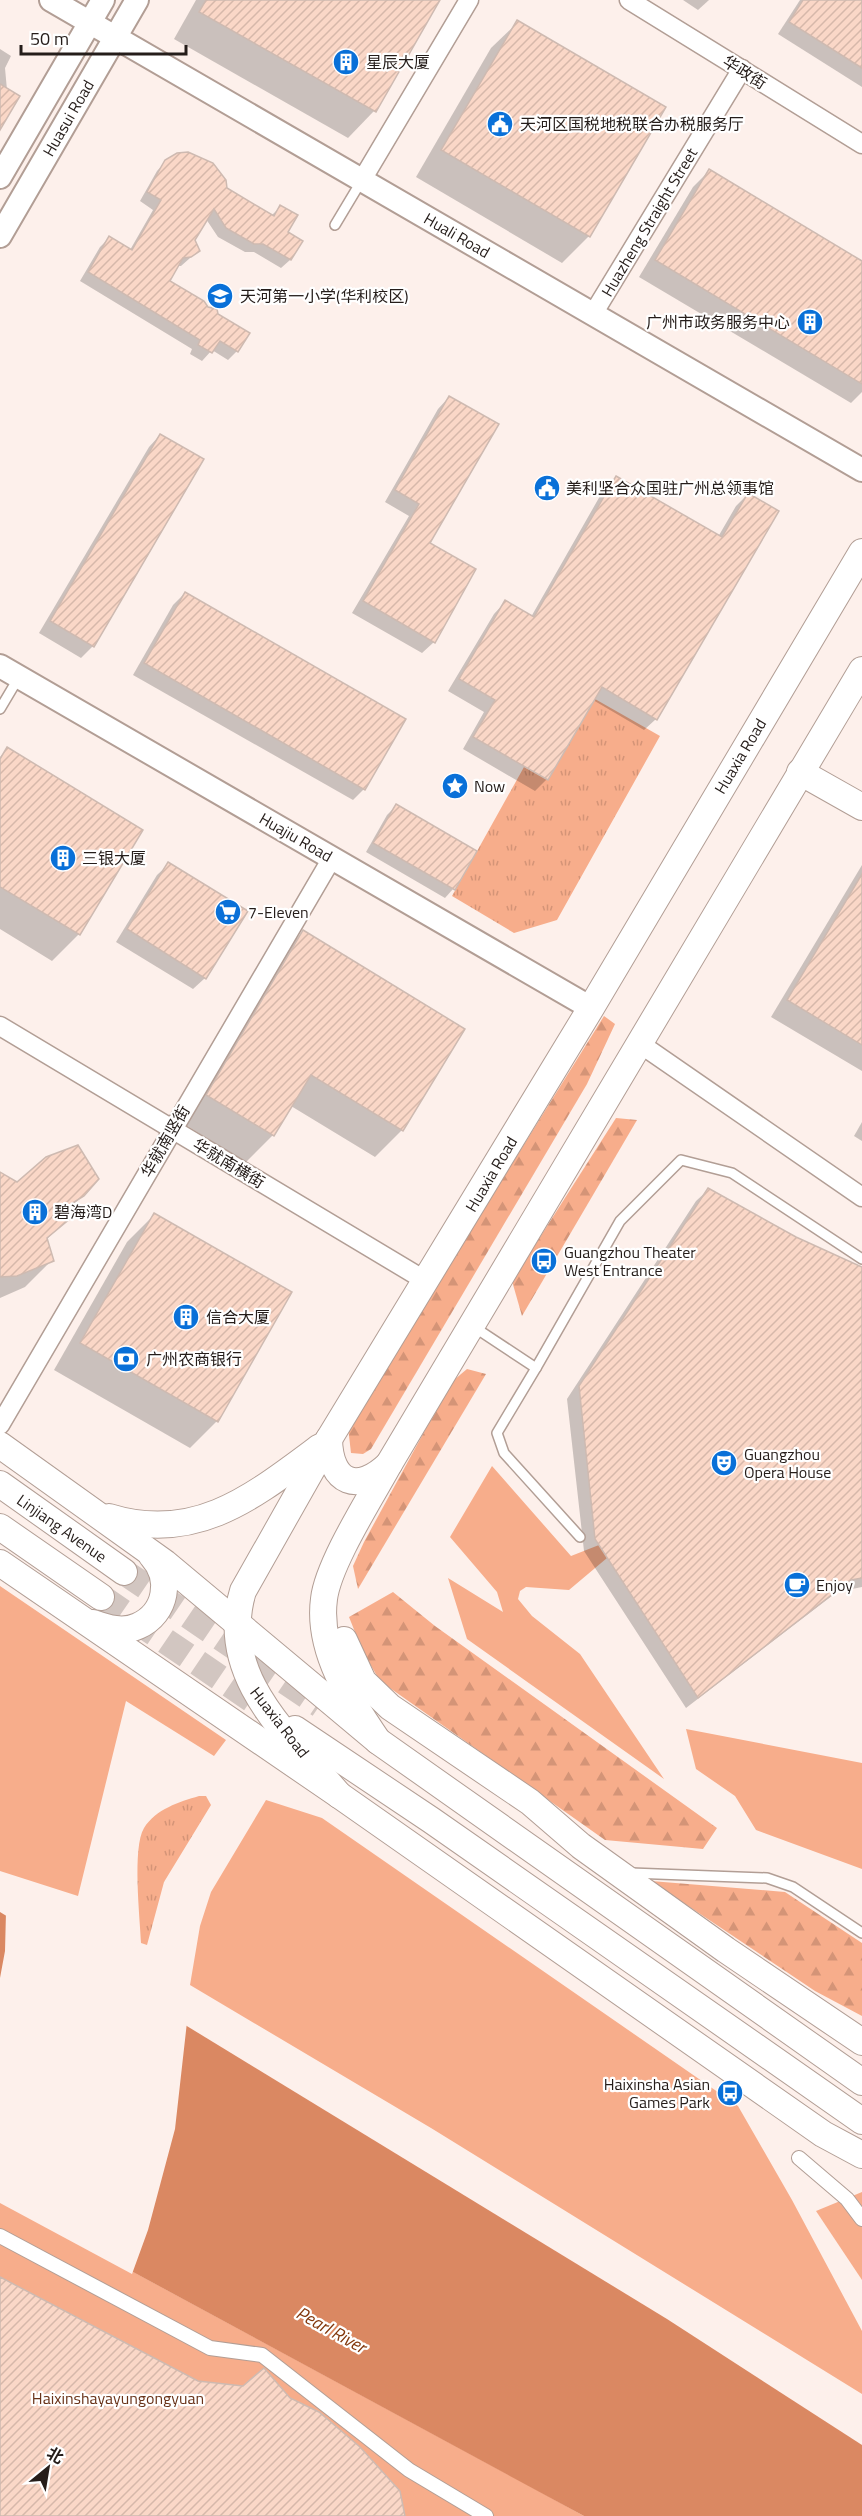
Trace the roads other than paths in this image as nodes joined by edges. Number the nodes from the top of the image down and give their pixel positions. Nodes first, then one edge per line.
1 (51, 0) edge
2 (103, 0) edge
3 (137, 0) edge
4 (469, 0) edge
5 (629, 0) edge
6 (90, 22) junction
7 (115, 36) junction
8 (742, 69) junction
9 (862, 144) edge
10 (0, 177) edge
11 (362, 180) junction
12 (335, 225) dead end
13 (0, 236) edge
14 (593, 314) junction
15 (862, 470) edge
16 (862, 552) edge
17 (862, 670) edge
18 (10, 671) edge
19 (0, 709) edge
20 (800, 772) junction
21 (862, 807) edge
22 (332, 858) junction
23 (591, 1008) junction
24 (0, 1026) edge
25 (639, 1043) junction
26 (172, 1129) junction
27 (862, 1197) edge
28 (862, 1258) edge
29 (426, 1281) junction
30 (472, 1326) junction
31 (536, 1368) junction
32 (0, 1425) edge
33 (329, 1439) junction
34 (0, 1444) edge
35 (389, 1464) junction
36 (0, 1484) edge
37 (99, 1513) junction
38 (0, 1527) edge
39 (580, 1537) dead end
40 (142, 1545) junction
41 (344, 1549) junction
42 (0, 1563) edge
43 (124, 1572) tunnel mouth
44 (102, 1598) tunnel mouth
45 (81, 1619) junction
46 (237, 1621) junction
47 (250, 1685) junction
48 (246, 1731) junction
49 (378, 1741) junction
50 (301, 1750) junction
51 (355, 1769) junction
52 (339, 1795) junction
53 (618, 1873) junction
54 (862, 1933) edge
55 (862, 2042) edge
56 (862, 2082) edge
57 (862, 2121) edge
58 (862, 2155) edge
59 (799, 2158) dead end
60 (862, 2219) edge
61 (0, 2236) edge
62 (486, 2516) edge

1 - 6 street, Huali Road
2 - 6 street, Huasui Road
3 - 7 street, Huasui Road
4 - 11 street
5 - 8 street, 华政街
6 - 7 street, Huali Road
6 - 10 street, Huasui Road
7 - 11 street, Huali Road
7 - 13 street, Huasui Road
8 - 9 street, 华政街
8 - 14 street, Huazheng Straight Street
11 - 12 lane
11 - 14 street, Huali Road
14 - 15 street, Huali Road
16 - 23 main road, Huaxia Road
17 - 20 main road
18 - 19 lane
18 - 22 street, Huajiu Road
20 - 21 main road
20 - 25 main road
22 - 23 street, Huajiu Road
22 - 26 street, 华就南竖街
23 - 29 main road, Huaxia Road
24 - 26 street, 华就南横街
25 - 27 street
25 - 30 main road
26 - 29 street, 华就南横街
26 - 32 street, 华就南竖街
28 - 31 lane
29 - 33 main road, Huaxia Road
30 - 31 lane
30 - 35 main road
31 - 39 lane
33 - 35 main road
33 - 37 main road
33 - 46 main road, Huaxia Road
34 - 37 main road
35 - 41 main road
36 - 43 main road, Linjiang Avenue
37 - 40 main road
38 - 44 main road, Linjiang Avenue
40 - 45 main road
40 - 46 main road
41 - 49 main road
41 - 53 main road
42 - 45 main road
45 - 48 main road
46 - 47 main road, Huaxia Road
46 - 49 main road
47 - 50 main road, Huaxia Road
47 - 51 main road
48 - 50 main road
48 - 52 main road
49 - 56 main road
50 - 51 main road
50 - 52 main road, Huaxia Road
51 - 57 main road
52 - 58 main road
53 - 54 lane
53 - 55 main road
59 - 60 street
61 - 62 street

